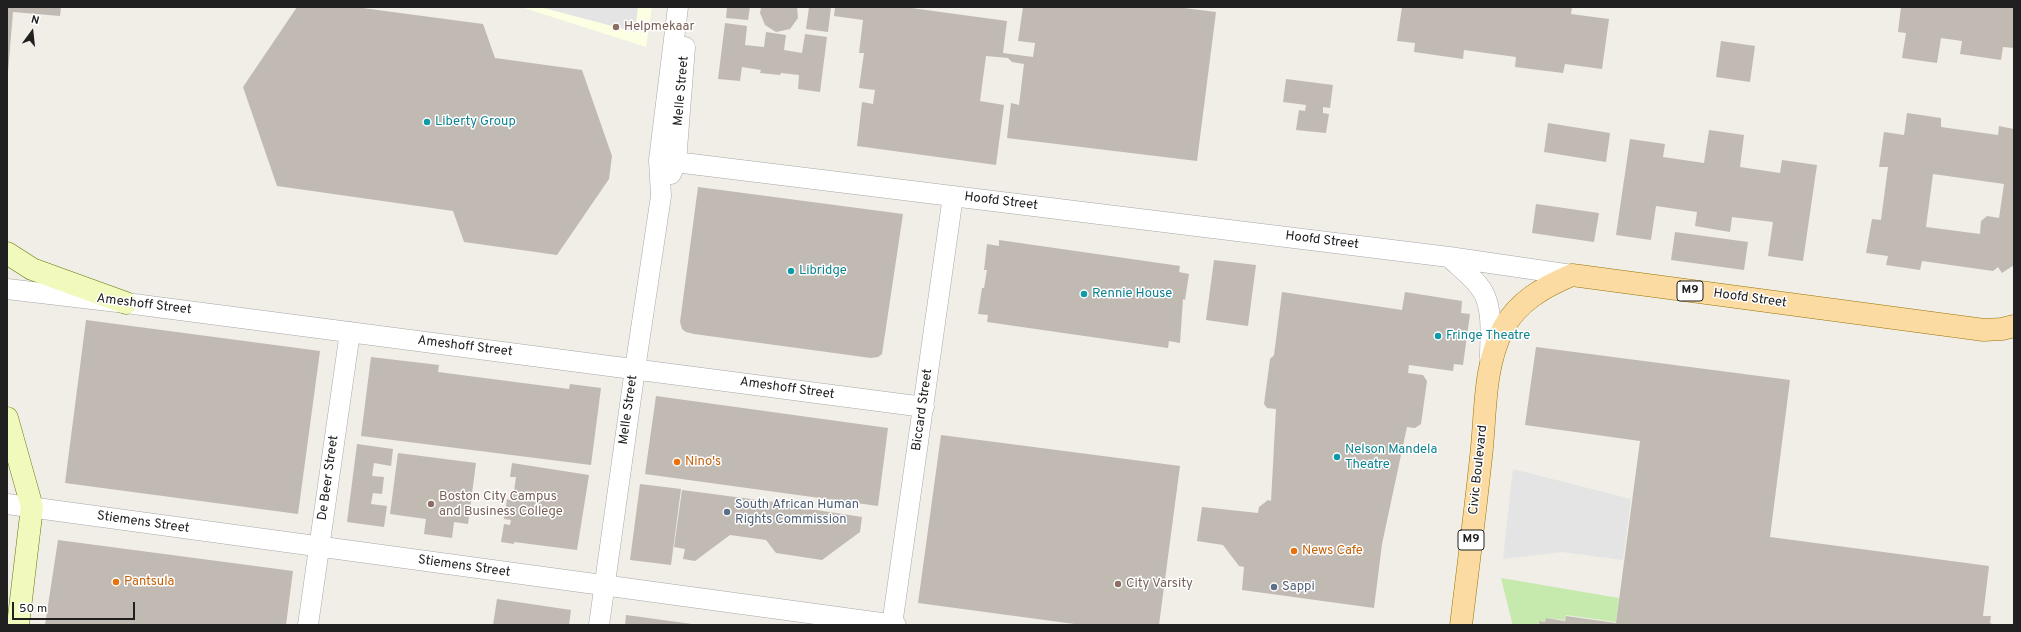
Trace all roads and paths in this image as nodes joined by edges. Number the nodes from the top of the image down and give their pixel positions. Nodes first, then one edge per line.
1 (678, 7) edge
2 (689, 7) edge
3 (668, 161) junction
4 (954, 196) junction
5 (7, 253) edge
6 (1449, 257) junction
7 (1572, 275) junction
8 (7, 289) edge
9 (126, 303) junction
10 (2014, 326) edge
11 (1984, 330) junction
12 (350, 332) junction
13 (2014, 340) edge
14 (1490, 362) junction
15 (635, 368) junction
16 (924, 407) junction
17 (7, 418) edge
18 (7, 504) edge
19 (32, 507) junction
20 (319, 547) junction
21 (605, 586) junction
22 (18, 625) edge
23 (308, 625) edge
24 (599, 625) edge
25 (893, 625) edge
26 (1461, 625) edge

1 - 3 street, Melle Street
2 - 3 street, Melle Street
3 - 4 street, Hoofd Street
3 - 15 street, Melle Street
4 - 6 street, Hoofd Street
4 - 16 street, Biccard Street
5 - 9 main road
6 - 7 street, Hoofd Street
6 - 14 street, Civic Boulevard
7 - 11 main road, Hoofd Street / M9
7 - 14 main road, Civic Boulevard / M9
8 - 9 street, Ameshoff Street
9 - 12 street, Ameshoff Street
10 - 11 main road, M9
11 - 13 main road
12 - 15 street, Ameshoff Street
12 - 20 street, De Beer Street
14 - 26 main road, Civic Boulevard / M9
15 - 16 street, Ameshoff Street
15 - 21 street, Melle Street
16 - 25 street, Biccard Street
17 - 19 main road
18 - 19 street, Stiemens Street
19 - 20 street, Stiemens Street
19 - 22 main road
20 - 21 street, Stiemens Street
20 - 23 street, De Beer Street
21 - 24 street, Melle Street
21 - 25 street, Stiemens Street

